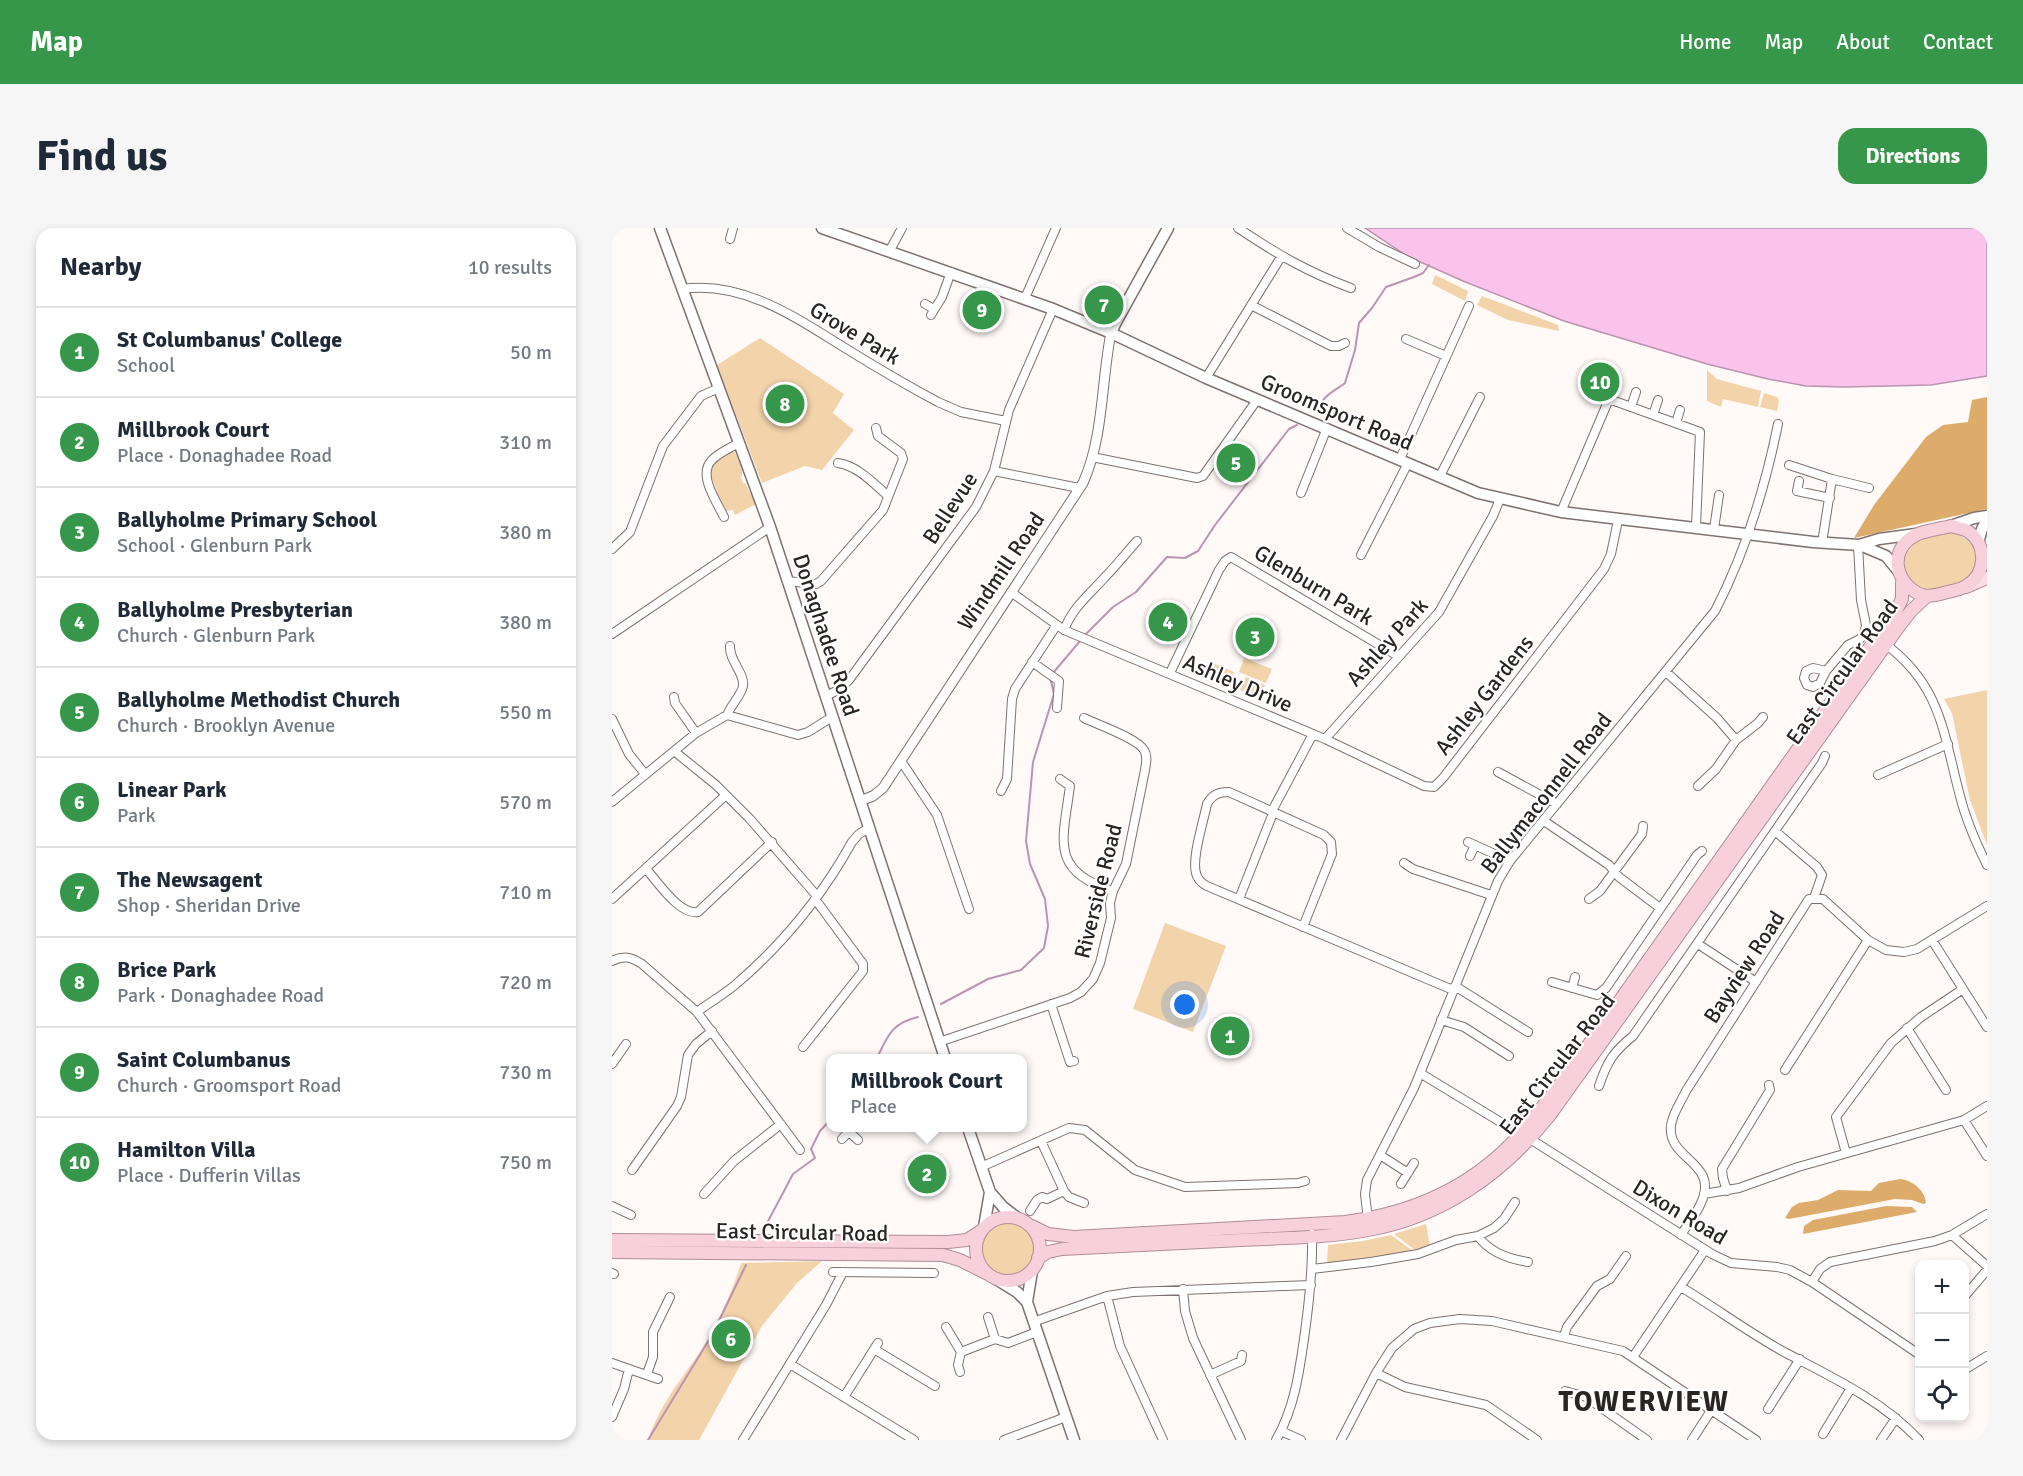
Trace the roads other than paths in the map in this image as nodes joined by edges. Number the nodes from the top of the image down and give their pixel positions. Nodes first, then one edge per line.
1 (660, 228) edge
2 (734, 228) edge
3 (822, 228) edge
4 (902, 228) edge
5 (1056, 228) edge
6 (1168, 228) edge
7 (1238, 228) edge
8 (1347, 228) edge
9 (730, 239) dead end
10 (890, 250) junction
11 (1281, 257) junction
12 (1415, 264) dead end
13 (951, 272) junction
14 (1352, 288) dead end
15 (682, 289) junction
16 (1025, 298) junction
17 (925, 304) dead end
18 (1251, 305) junction
19 (1469, 306) dead end
20 (1053, 309) junction
21 (1111, 333) junction
22 (1406, 339) dead end
23 (1345, 343) dead end
24 (1446, 356) junction
25 (1206, 378) junction
26 (718, 388) junction
27 (1636, 392) dead end
28 (1480, 397) dead end
29 (1257, 400) junction
30 (1658, 400) dead end
31 (1630, 407) junction
32 (1680, 410) dead end
33 (1653, 415) junction
34 (1006, 421) junction
35 (1676, 423) junction
36 (1778, 424) dead end
37 (876, 428) dead end
38 (1327, 428) junction
39 (739, 443) junction
40 (1092, 457) junction
41 (1404, 461) junction
42 (838, 463) dead end
43 (1789, 465) dead end
44 (994, 471) junction
45 (1440, 477) junction
46 (1799, 481) dead end
47 (1832, 482) junction
48 (1079, 488) junction
49 (1869, 488) dead end
50 (1301, 494) dead end
51 (1719, 495) dead end
52 (888, 496) junction
53 (1830, 498) junction
54 (1500, 499) junction
55 (1561, 512) junction
56 (724, 517) dead end
57 (1987, 518) edge
58 (1618, 520) junction
59 (1951, 526) junction
60 (770, 527) junction
61 (1696, 527) junction
62 (1714, 530) junction
63 (1747, 534) junction
64 (1917, 534) junction
65 (1137, 541) dead end
66 (1822, 543) junction
67 (1859, 545) junction
68 (612, 549) edge
69 (1982, 550) edge
70 (1361, 555) dead end
71 (1901, 577) junction
72 (1987, 578) edge
73 (787, 581) junction
74 (1966, 586) junction
75 (1011, 592) junction
76 (1927, 596) junction
77 (1056, 626) junction
78 (1065, 630) junction
79 (612, 634) edge
80 (1876, 638) junction
81 (1887, 645) junction
82 (730, 646) dead end
83 (1398, 656) junction
84 (1032, 662) junction
85 (1826, 671) dead end
86 (1666, 672) junction
87 (1170, 673) junction
88 (826, 696) junction
89 (674, 697) dead end
90 (1057, 708) dead end
91 (727, 715) junction
92 (832, 717) junction
93 (1084, 718) dead end
94 (612, 719) edge
95 (1762, 722) dead end
96 (696, 733) junction
97 (1313, 734) junction
98 (1325, 739) junction
99 (1736, 740) junction
100 (1948, 744) junction
101 (674, 751) junction
102 (1825, 756) dead end
103 (901, 761) junction
104 (1498, 772) dead end
105 (645, 774) junction
106 (1878, 775) dead end
107 (1060, 779) dead end
108 (1698, 786) dead end
109 (1001, 791) dead end
110 (726, 795) junction
111 (861, 801) junction
112 (612, 802) edge
113 (1557, 804) junction
114 (1272, 814) junction
115 (1544, 821) junction
116 (1643, 826) dead end
117 (869, 828) junction
118 (1775, 831) junction
119 (772, 842) junction
120 (1702, 851) dead end
121 (1470, 856) dead end
122 (1510, 861) junction
123 (1404, 863) dead end
124 (1987, 865) edge
125 (646, 869) junction
126 (1614, 872) junction
127 (1113, 891) junction
128 (1491, 896) junction
129 (816, 897) junction
130 (1814, 897) junction
131 (1589, 898) dead end
132 (612, 899) edge
133 (1239, 899) junction
134 (1987, 906) edge
135 (1660, 908) junction
136 (969, 909) dead end
137 (1303, 927) junction
138 (1868, 940) junction
139 (1932, 940) junction
140 (1698, 944) junction
141 (612, 961) edge
142 (1575, 977) dead end
143 (1552, 982) dead end
144 (1756, 982) junction
145 (1454, 988) junction
146 (1572, 988) junction
147 (1963, 988) junction
148 (1052, 1004) junction
149 (697, 1012) junction
150 (1442, 1020) junction
151 (1907, 1028) junction
152 (1987, 1028) edge
153 (712, 1031) junction
154 (1528, 1032) dead end
155 (939, 1042) junction
156 (626, 1044) dead end
157 (803, 1047) dead end
158 (943, 1054) edge
159 (1509, 1056) dead end
160 (1074, 1061) dead end
161 (612, 1064) edge
162 (1785, 1070) dead end
163 (1420, 1073) junction
164 (1602, 1083) dead end
165 (1769, 1085) dead end
166 (1946, 1090) dead end
167 (1987, 1106) edge
168 (1964, 1120) junction
169 (781, 1124) junction
170 (1507, 1126) dead end
171 (847, 1132) edge
172 (852, 1132) edge
173 (969, 1132) edge
174 (1526, 1136) junction
175 (842, 1138) dead end
176 (858, 1140) dead end
177 (1041, 1141) junction
178 (800, 1150) dead end
179 (1846, 1153) junction
180 (1380, 1155) junction
181 (1987, 1156) edge
182 (1414, 1163) dead end
183 (981, 1167) junction
184 (632, 1170) dead end
185 (1408, 1173) junction
186 (1305, 1181) dead end
187 (1401, 1184) dead end
188 (1064, 1191) junction
189 (1726, 1191) junction
190 (990, 1192) junction
191 (1704, 1194) junction
192 (717, 1195) dead end
193 (1515, 1202) dead end
194 (1084, 1203) dead end
195 (612, 1206) edge
196 (1030, 1211) dead end
197 (1987, 1214) edge
198 (631, 1215) dead end
199 (1016, 1217) junction
200 (1368, 1225) junction
201 (1032, 1226) junction
202 (983, 1229) junction
203 (1312, 1231) junction
204 (1681, 1235) junction
205 (1952, 1235) junction
206 (1478, 1236) junction
207 (612, 1240) edge
208 (1705, 1250) junction
209 (612, 1252) edge
210 (1625, 1256) dead end
211 (1038, 1258) junction
212 (1528, 1262) dead end
213 (1987, 1268) edge
214 (1312, 1269) junction
215 (1032, 1271) junction
216 (833, 1272) dead end
217 (843, 1272) junction
218 (934, 1273) dead end
219 (992, 1276) junction
220 (1812, 1282) junction
221 (1311, 1284) junction
222 (1681, 1287) junction
223 (1183, 1289) junction
224 (1969, 1292) edge
225 (669, 1295) dead end
226 (1107, 1296) junction
227 (1027, 1302) junction
228 (988, 1317) dead end
229 (946, 1327) dead end
230 (1035, 1327) junction
231 (1564, 1336) junction
232 (995, 1339) junction
233 (1915, 1351) edge
234 (961, 1353) junction
235 (1242, 1355) dead end
236 (1987, 1356) edge
237 (1633, 1357) junction
238 (1800, 1359) junction
239 (612, 1363) edge
240 (790, 1365) junction
241 (1968, 1368) edge
242 (629, 1369) junction
243 (960, 1372) dead end
244 (1376, 1372) junction
245 (647, 1374) junction
246 (1210, 1375) junction
247 (658, 1378) dead end
248 (935, 1386) dead end
249 (1851, 1388) junction
250 (1565, 1391) dead end
251 (844, 1397) junction
252 (1712, 1409) junction
253 (1768, 1409) dead end
254 (612, 1416) edge
255 (1066, 1418) junction
256 (1896, 1418) junction
257 (1281, 1431) junction
258 (1822, 1434) dead end
259 (908, 1438) edge
260 (1007, 1439) edge
261 (743, 1440) edge
262 (1074, 1440) edge
263 (1163, 1440) edge
264 (1241, 1440) edge
265 (1276, 1440) edge
266 (1301, 1440) edge
267 (1341, 1440) edge
268 (1537, 1440) edge
269 (1647, 1440) edge
270 (1692, 1440) edge
271 (1756, 1440) edge
272 (1881, 1440) edge
273 (1919, 1440) edge

1 - 15 main road, Donaghadee Road
2 - 9 street
3 - 10 main road, Groomsport Road
4 - 10 street
5 - 16 street
6 - 21 main road
7 - 11 street
8 - 12 street
10 - 13 main road, Groomsport Road
11 - 14 street
11 - 18 street
13 - 16 main road, Groomsport Road
13 - 17 street
15 - 26 main road, Donaghadee Road
15 - 34 street, Grove Park
16 - 20 main road, Groomsport Road
18 - 23 street
18 - 25 street
19 - 24 street
20 - 21 main road, Groomsport Road
20 - 34 street, Bellevue
21 - 25 main road, Groomsport Road
21 - 40 street, Windmill Road
22 - 24 street
24 - 41 street
25 - 29 main road, Groomsport Road
26 - 39 main road, Donaghadee Road
26 - 68 street
27 - 31 street
28 - 45 street
29 - 38 main road, Groomsport Road
29 - 40 street
30 - 33 street
31 - 33 street
31 - 55 street
32 - 35 street
33 - 35 street
34 - 44 street, Bellevue
35 - 61 street
36 - 63 street, Ballymaconnell Road
37 - 52 street
38 - 41 main road, Groomsport Road
38 - 50 street
39 - 56 street
39 - 60 main road, Donaghadee Road
40 - 48 street, Windmill Road
41 - 45 main road, Groomsport Road
41 - 70 street
42 - 52 street
43 - 47 street
44 - 48 street
44 - 88 street, Bellevue
45 - 54 main road, Groomsport Road
46 - 53 street
47 - 49 street
47 - 53 street
48 - 75 street, Windmill Road
51 - 62 street
52 - 73 street
53 - 66 street
54 - 55 main road, Groomsport Road
54 - 83 street, Ashley Park
55 - 58 main road, Groomsport Road
57 - 59 main road
57 - 69 main road
58 - 61 main road, Groomsport Road
58 - 98 street, Ashley Gardens
59 - 64 highway
59 - 69 highway
60 - 73 main road, Donaghadee Road
60 - 79 street
61 - 62 main road, Groomsport Road
62 - 63 main road, Groomsport Road
63 - 66 main road, Groomsport Road
63 - 86 street, Ballymaconnell Road
64 - 67 main road
64 - 71 highway
65 - 78 street
66 - 67 main road, Groomsport Road
67 - 71 main road
67 - 85 street
69 - 74 highway
71 - 76 highway
71 - 80 highway, East Circular Road
72 - 74 main road
73 - 88 main road, Donaghadee Road
74 - 76 highway
75 - 77 street, Ashley Drive
75 - 103 street, Windmill Road
76 - 81 highway, East Circular Road
77 - 78 street, Ashley Drive
77 - 84 street
78 - 87 street, Ashley Drive
80 - 81 street
80 - 174 highway, East Circular Road
81 - 100 street
81 - 174 highway, East Circular Road
82 - 91 street
83 - 87 street, Glenburn Park
83 - 98 street, Ashley Park
84 - 90 street
84 - 109 street
86 - 99 street
86 - 113 street, Ballymaconnell Road
87 - 97 street, Ashley Drive
88 - 92 main road, Donaghadee Road
89 - 96 street
91 - 92 street
91 - 96 street
92 - 111 main road, Donaghadee Road
93 - 127 street, Riverside Road
94 - 105 street
95 - 99 street
96 - 101 street
97 - 98 street, Ashley Drive
97 - 114 street
99 - 108 street
100 - 106 street
100 - 124 street
101 - 105 street
101 - 110 street
102 - 118 street
103 - 111 street, Windmill Road
103 - 136 street
104 - 113 street
105 - 112 street
107 - 127 street
110 - 119 street
110 - 125 street
111 - 117 main road, Donaghadee Road
113 - 115 street, Ballymaconnell Road
114 - 133 street
114 - 133 street
114 - 137 street
115 - 122 street, Ballymaconnell Road
115 - 126 street
116 - 126 street
117 - 129 street
117 - 155 main road, Donaghadee Road
118 - 130 street
118 - 140 street
119 - 125 street
119 - 129 street
120 - 135 street
121 - 122 street
122 - 128 street, Ballymaconnell Road
123 - 128 street
125 - 132 street
126 - 131 street
126 - 135 street
127 - 148 street, Riverside Road
128 - 145 street, Ballymaconnell Road
129 - 149 street
129 - 157 street
130 - 138 street, Bayview Road
130 - 144 street, Bayview Road
133 - 137 street
134 - 139 street, Bayview Road
135 - 146 street
137 - 145 street
138 - 139 street, Bayview Road
138 - 162 street
139 - 147 street
140 - 144 street
140 - 164 street
141 - 149 street
142 - 146 street
143 - 146 street
144 - 191 street, Bayview Road
145 - 150 street, Ballymaconnell Road
145 - 154 street
147 - 151 street
147 - 152 street
148 - 155 street, Riverside Road
148 - 160 street
149 - 153 street
150 - 159 street
150 - 163 street, Ballymaconnell Road
151 - 166 street
151 - 179 street
153 - 169 street
153 - 184 street
155 - 158 main road, Donaghadee Road
156 - 161 street
163 - 170 street
163 - 180 street, Ballymaconnell Road
165 - 189 street
167 - 168 street
168 - 179 street
168 - 181 street
169 - 178 street
169 - 192 street
171 - 175 street
172 - 176 street
173 - 183 main road
174 - 200 highway, East Circular Road
174 - 204 street, Dixon Road
177 - 183 street
177 - 186 street
177 - 188 street
179 - 189 street
180 - 185 street
180 - 200 street, Ballymaconnell Road
182 - 185 street
183 - 190 main road
185 - 187 street
188 - 194 street
188 - 196 street
189 - 191 street
190 - 199 main road
190 - 202 main road
191 - 204 street
193 - 206 street
195 - 198 street
197 - 205 street
199 - 201 highway
199 - 202 highway
200 - 203 highway, East Circular Road
201 - 203 highway, East Circular Road
201 - 211 highway
202 - 207 highway, East Circular Road
202 - 219 highway
203 - 211 highway, East Circular Road
203 - 214 street
204 - 208 street, Dixon Road
205 - 213 street
205 - 220 street
206 - 212 street
206 - 214 street
208 - 220 street, Dixon Road
208 - 222 street
209 - 219 highway, East Circular Road
210 - 231 street
211 - 215 highway
213 - 224 street
214 - 221 street
215 - 219 highway
215 - 227 main road
216 - 217 street
217 - 218 street
217 - 240 street
219 - 227 main road
220 - 233 street, Dixon Road
221 - 223 street
221 - 257 street
222 - 237 street
222 - 238 street
223 - 226 street
223 - 246 street
225 - 245 street
226 - 230 street
226 - 263 street
227 - 230 main road
228 - 232 street
229 - 234 street
230 - 232 street
230 - 255 main road
231 - 237 street
231 - 244 street
232 - 234 street
234 - 243 street
235 - 246 street
236 - 241 street
237 - 252 street
238 - 249 street
238 - 253 street
239 - 242 street
240 - 251 street
240 - 261 street
242 - 245 street
242 - 254 street
244 - 267 street
244 - 268 street
245 - 247 street
246 - 264 street
248 - 251 street
249 - 256 street
249 - 258 street
250 - 269 street
251 - 259 street
252 - 270 street
252 - 271 street
255 - 260 street
255 - 262 main road
256 - 272 street
256 - 273 street
257 - 265 street
257 - 266 street

